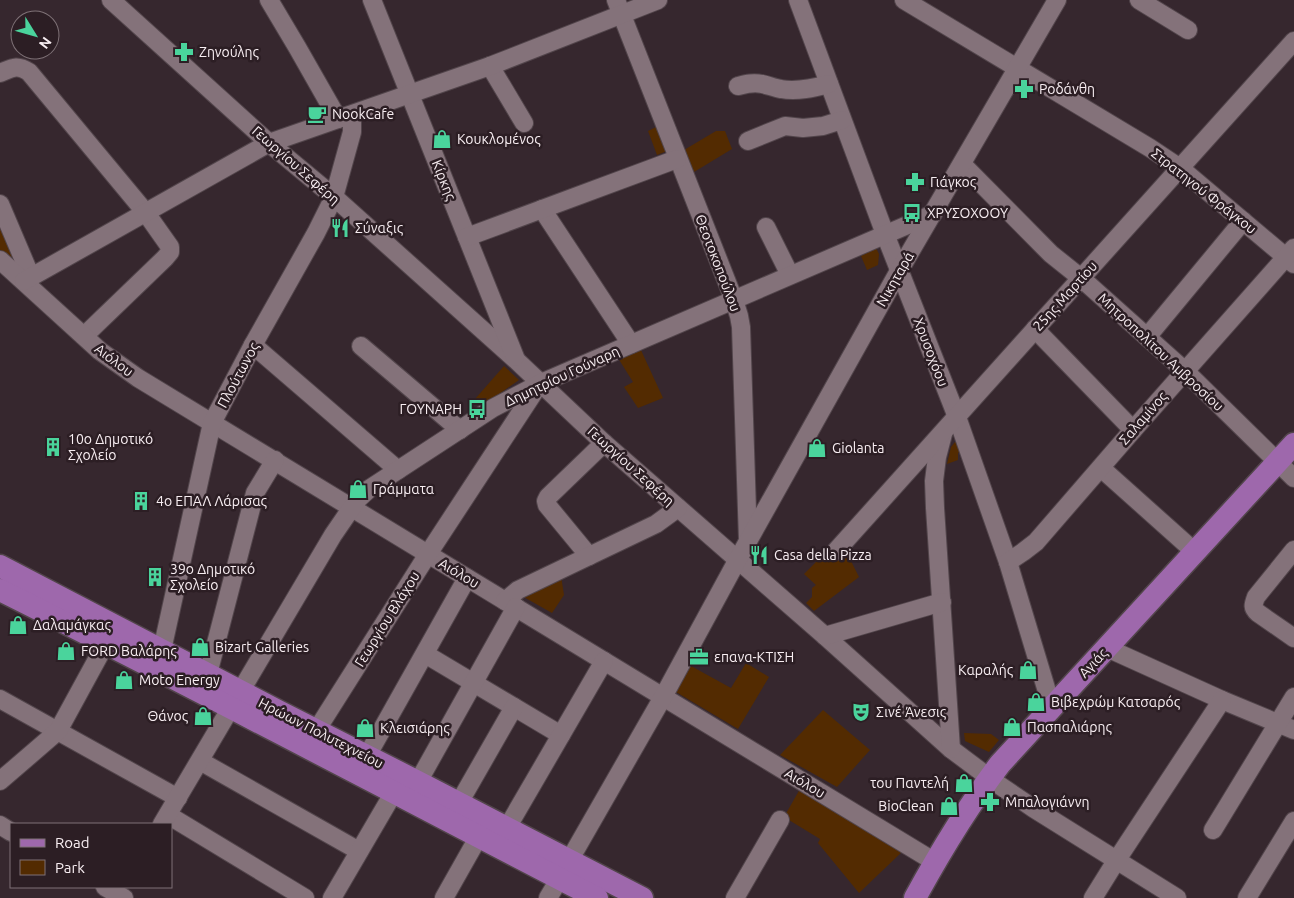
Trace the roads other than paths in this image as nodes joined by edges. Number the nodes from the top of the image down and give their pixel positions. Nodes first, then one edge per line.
1 (111, 0) edge
2 (269, 0) edge
3 (372, 0) edge
4 (658, 0) edge
5 (798, 0) edge
6 (904, 0) edge
7 (1057, 0) edge
8 (1139, 0) edge
9 (619, 7) edge
10 (1188, 30) dead end
11 (1294, 41) edge
12 (490, 66) junction
13 (1017, 68) junction
14 (0, 73) edge
15 (829, 84) junction
16 (738, 86) dead end
17 (410, 94) junction
18 (345, 117) junction
19 (842, 120) junction
20 (524, 122) dead end
21 (748, 140) dead end
22 (269, 142) junction
23 (677, 159) junction
24 (962, 164) junction
25 (1180, 168) junction
26 (334, 198) junction
27 (0, 204) edge
28 (542, 209) junction
29 (146, 213) junction
30 (933, 214) junction
31 (1243, 221) junction
32 (766, 227) dead end
33 (885, 234) junction
34 (467, 236) junction
35 (1291, 256) edge
36 (0, 260) edge
37 (899, 271) junction
38 (790, 275) junction
39 (1081, 278) junction
40 (28, 279) junction
41 (734, 300) junction
42 (1035, 329) junction
43 (84, 336) junction
44 (1147, 337) junction
45 (630, 344) junction
46 (254, 345) junction
47 (361, 346) dead end
48 (516, 360) junction
49 (1185, 371) junction
50 (541, 383) junction
51 (957, 416) junction
52 (212, 423) junction
53 (460, 430) junction
54 (1133, 430) junction
55 (944, 431) junction
56 (604, 443) junction
57 (1294, 444) edge
58 (275, 460) junction
59 (1277, 462) junction
60 (1101, 468) junction
61 (398, 470) junction
62 (1294, 478) edge
63 (352, 508) junction
64 (678, 508) junction
65 (748, 541) junction
66 (836, 550) dead end
67 (1294, 550) edge
68 (1195, 552) junction
69 (428, 554) junction
70 (589, 556) junction
71 (738, 559) junction
72 (1008, 562) junction
73 (0, 566) edge
74 (467, 578) junction
75 (0, 590) edge
76 (942, 602) junction
77 (510, 604) junction
78 (825, 636) junction
79 (1294, 638) edge
80 (106, 643) junction
81 (1107, 648) junction
82 (162, 650) junction
83 (425, 654) junction
84 (604, 661) junction
85 (208, 674) junction
86 (473, 683) junction
87 (663, 697) junction
88 (1294, 697) edge
89 (0, 699) edge
90 (236, 700) junction
91 (1222, 700) junction
92 (514, 707) junction
93 (1052, 708) junction
94 (1286, 727) edge
95 (58, 731) junction
96 (316, 731) junction
97 (561, 734) junction
98 (951, 749) junction
99 (368, 756) junction
100 (200, 761) junction
101 (989, 778) junction
102 (0, 781) edge
103 (418, 782) junction
104 (394, 792) junction
105 (178, 798) junction
106 (459, 803) junction
107 (165, 820) edge
108 (780, 820) dead end
109 (1294, 821) edge
110 (172, 824) edge
111 (507, 828) junction
112 (1213, 830) dead end
113 (479, 836) junction
114 (359, 851) junction
115 (1116, 861) junction
116 (935, 862) junction
117 (564, 869) junction
118 (106, 888) edge
119 (122, 895) edge
120 (305, 898) edge
121 (332, 898) edge
122 (444, 898) edge
123 (548, 898) edge
124 (597, 898) edge
125 (642, 898) edge
126 (735, 898) edge
127 (915, 898) edge
128 (1093, 898) edge
129 (1177, 898) edge
130 (1247, 898) edge

1 - 22 street, Γεωργίου Σεφέρη
2 - 18 street
3 - 17 street, Κίρκης
4 - 9 street
5 - 15 street, Χρυσοχόου
6 - 13 street, Στρατηγού Φράγκου
7 - 13 street, Νικηταρά
8 - 10 street
9 - 12 street
9 - 23 street, Θεοτοκοπούλου
11 - 25 street, 25ης Μαρτίου
12 - 17 street
12 - 20 street
13 - 24 street, Νικηταρά
13 - 25 street, Στρατηγού Φράγκου
14 - 29 street
15 - 16 street
15 - 19 street, Χρυσοχόου
17 - 18 street
17 - 34 street, Κίρκης
18 - 22 street
18 - 26 street, Πλούτωνος
19 - 21 street
19 - 33 street, Χρυσοχόου
22 - 26 street, Γεωργίου Σεφέρη
22 - 29 street
23 - 28 street
23 - 41 street, Θεοτοκοπούλου
24 - 30 street, Νικηταρά
24 - 39 street, Μητροπολίτου Αμβροσίου
25 - 31 street, Στρατηγού Φράγκου
25 - 39 street, 25ης Μαρτίου
26 - 46 street, Πλούτωνος
26 - 48 street, Γεωργίου Σεφέρη
27 - 40 street
28 - 34 street
28 - 45 street
29 - 40 street
29 - 43 street
30 - 33 street, Δημητρίου Γούναρη
30 - 37 street, Νικηταρά
31 - 35 street, Στρατηγού Φράγκου
31 - 44 street
32 - 38 street
33 - 37 street, Χρυσοχόου
33 - 38 street, Δημητρίου Γούναρη
34 - 48 street, Κίρκης
35 - 49 street, Σαλαμίνος
36 - 40 street, Αιόλου
37 - 51 street, Χρυσοχόου
37 - 65 street, Νικηταρά
38 - 41 street, Δημητρίου Γούναρη
39 - 42 street, 25ης Μαρτίου
39 - 44 street, Μητροπολίτου Αμβροσίου
40 - 43 street, Αιόλου
41 - 45 street, Δημητρίου Γούναρη
41 - 65 street, Θεοτοκοπούλου
42 - 51 street, 25ης Μαρτίου
42 - 54 street
43 - 52 street, Αιόλου
44 - 49 street, Μητροπολίτου Αμβροσίου
45 - 50 street, Δημητρίου Γούναρη
46 - 52 street, Πλούτωνος
46 - 61 street
47 - 53 street
48 - 50 street, Γεωργίου Σεφέρη
49 - 54 street, Σαλαμίνος
49 - 59 street, Μητροπολίτου Αμβροσίου
50 - 53 street, Δημητρίου Γούναρη
50 - 56 street, Γεωργίου Σεφέρη
50 - 69 street, Γεωργίου Βλάχου
51 - 55 street, 25ης Μαρτίου
51 - 72 street, Χρυσοχόου
52 - 58 street, Αιόλου
52 - 82 street, Πλούτωνος
53 - 61 street, Δημητρίου Γούναρη
54 - 60 street, Σαλαμίνος
55 - 66 street, 25ης Μαρτίου
55 - 76 street
56 - 64 street, Γεωργίου Σεφέρη
56 - 70 street
57 - 59 main road, Αγιάς
58 - 63 street, Αιόλου
58 - 85 street
59 - 62 street, Μητροπολίτου Αμβροσίου
59 - 68 main road, Αγιάς
60 - 68 street
60 - 72 street, Σαλαμίνος
61 - 63 street, Δημητρίου Γούναρη
63 - 69 street, Αιόλου
63 - 90 street, Δημητρίου Γούναρη
64 - 70 street
64 - 71 street, Γεωργίου Σεφέρη
65 - 71 street, Νικηταρά
67 - 79 street
68 - 81 main road, Αγιάς
69 - 74 street, Αιόλου
69 - 96 street, Γεωργίου Βλάχου
70 - 77 street
71 - 78 street, Γεωργίου Σεφέρη
71 - 87 street, Νικηταρά
72 - 93 street, Χρυσοχόου
73 - 82 main road, Ηρώων Πολυτεχνείου
74 - 77 street, Αιόλου
74 - 83 street
75 - 80 main road, Ηρώων Πολυτεχνείου
76 - 78 street
76 - 98 street
77 - 84 street, Αιόλου
77 - 86 street
78 - 98 street, Γεωργίου Σεφέρη
80 - 90 main road, Ηρώων Πολυτεχνείου
80 - 95 street
81 - 91 street
81 - 93 main road, Αγιάς
82 - 85 main road, Ηρώων Πολυτεχνείου
83 - 86 street
83 - 99 street
84 - 87 street, Αιόλου
84 - 97 street
85 - 90 main road, Ηρώων Πολυτεχνείου
86 - 92 street
86 - 103 street
87 - 116 street, Αιόλου
87 - 117 street, Νικηταρά
88 - 94 street
89 - 95 street
90 - 96 main road, Ηρώων Πολυτεχνείου
90 - 100 street, Δημητρίου Γούναρη
90 - 104 main road, Ηρώων Πολυτεχνείου
91 - 94 street
91 - 115 street
92 - 97 street
92 - 106 street
93 - 101 main road, Αγιάς
94 - 112 street
95 - 102 street
95 - 105 street
96 - 99 main road, Ηρώων Πολυτεχνείου
97 - 111 street
98 - 101 street, Γεωργίου Σεφέρη
99 - 103 main road, Ηρώων Πολυτεχνείου
100 - 105 street, Δημητρίου Γούναρη
100 - 114 street
101 - 115 street, Γεωργίου Σεφέρη
101 - 116 main road, Αγιάς
103 - 106 main road, Ηρώων Πολυτεχνείου
104 - 113 main road, Ηρώων Πολυτεχνείου
104 - 114 street
105 - 107 street, Δημητρίου Γούναρη
106 - 111 main road, Ηρώων Πολυτεχνείου
108 - 126 street
109 - 130 street
110 - 120 street
111 - 117 main road, Ηρώων Πολυτεχνείου
113 - 117 main road, Ηρώων Πολυτεχνείου
113 - 122 street
114 - 121 street
115 - 128 street
115 - 129 street, Γεωργίου Σεφέρη
116 - 127 main road, Αγιάς
117 - 123 street, Νικηταρά
117 - 124 main road, Ηρώων Πολυτεχνείου
117 - 125 main road, Ηρώων Πολυτεχνείου
118 - 119 street

